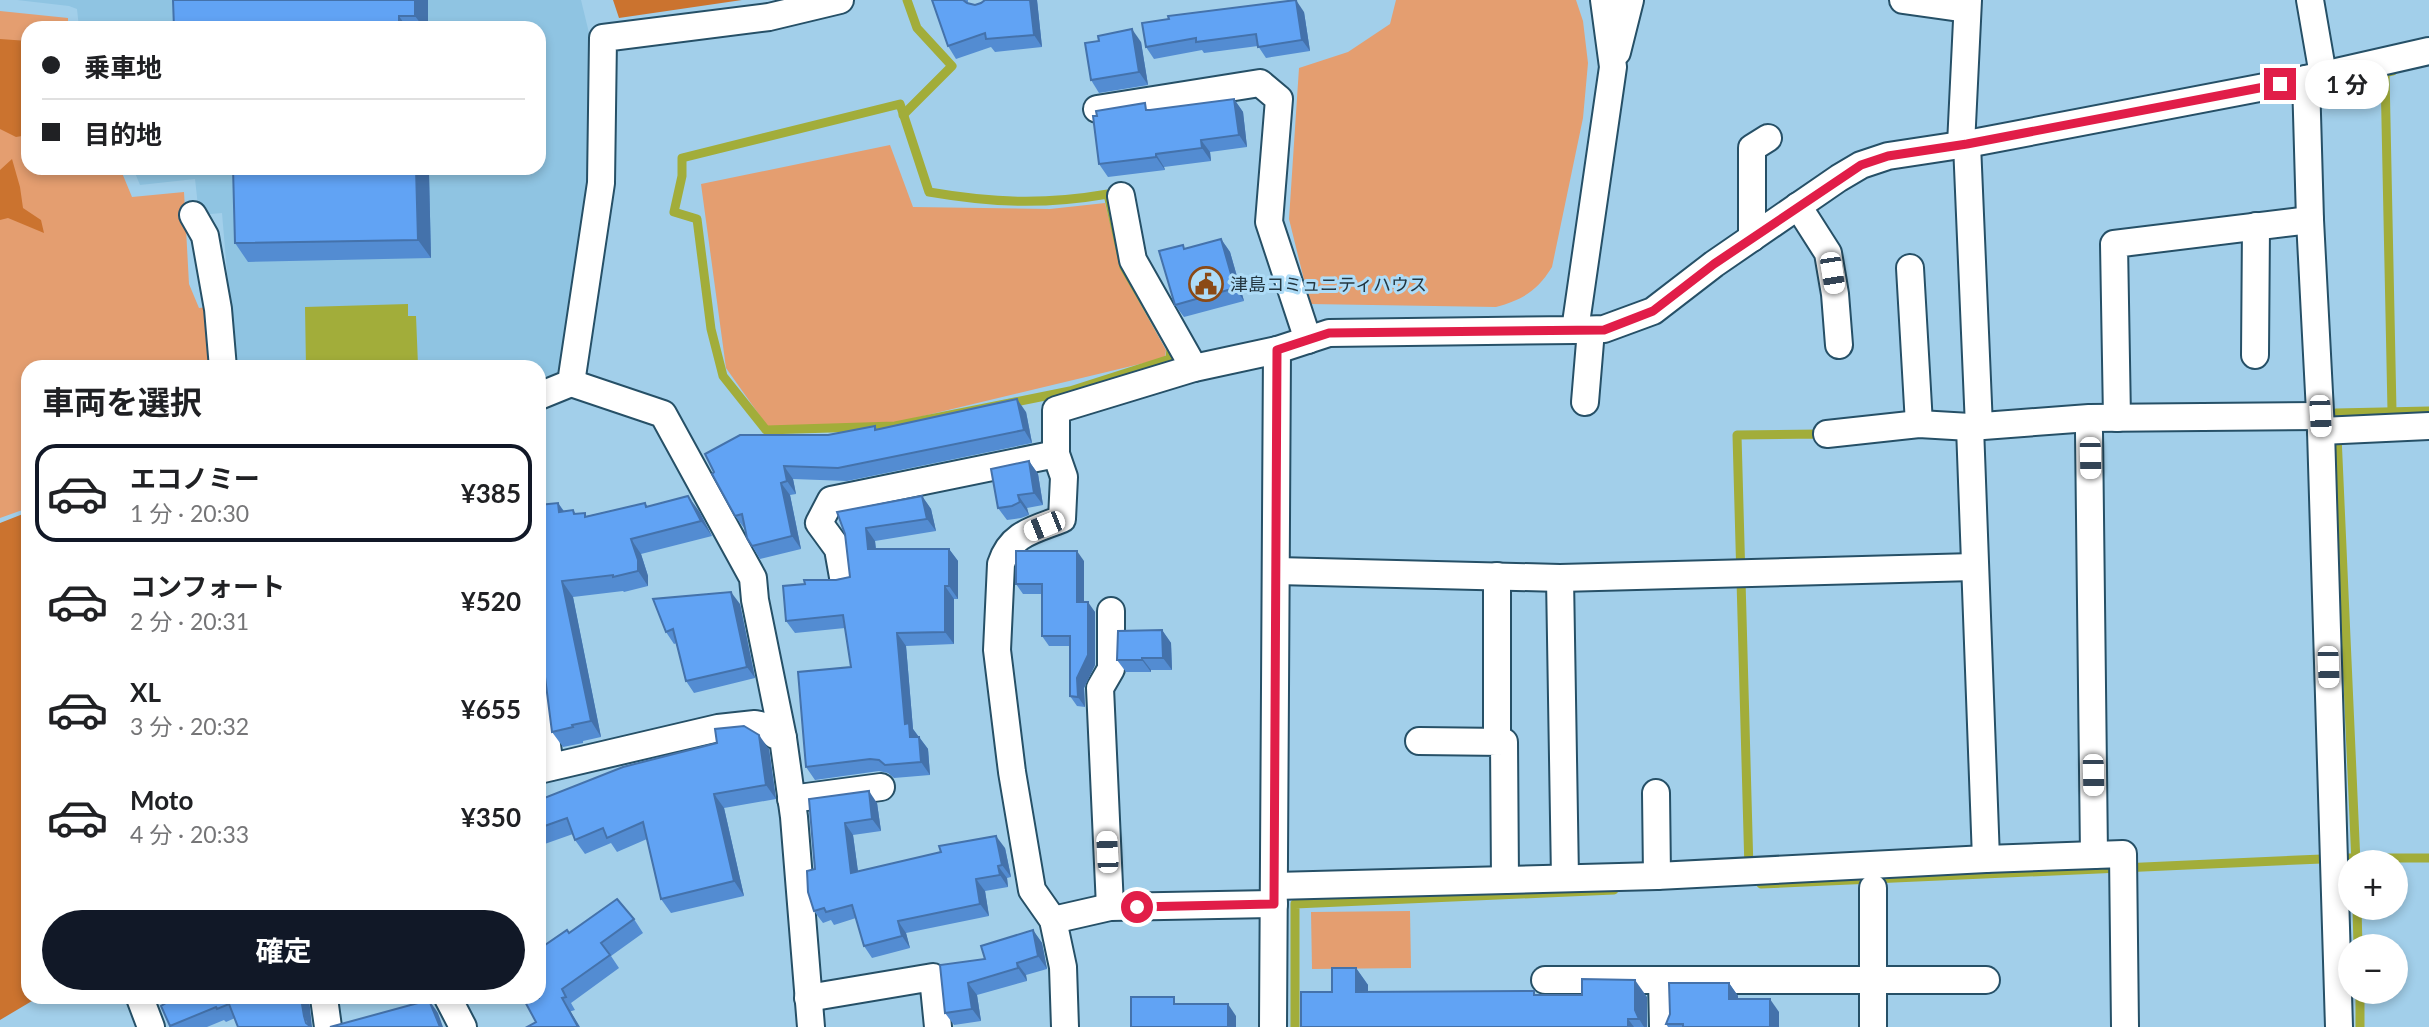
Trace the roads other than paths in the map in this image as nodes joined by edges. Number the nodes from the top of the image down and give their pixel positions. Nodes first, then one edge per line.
1 (840, 0) edge
2 (1604, 0) edge
3 (1630, 0) edge
4 (1903, 0) edge
5 (2310, 0) edge
6 (1968, 4) edge
7 (2429, 51) edge
8 (1613, 67) junction
9 (2314, 77) junction
10 (1097, 109) edge
11 (1768, 138) dead end
12 (1964, 144) junction
13 (1121, 196) dead end
14 (1798, 206) junction
15 (193, 215) dead end
16 (2310, 220) junction
17 (2256, 226) junction
18 (1752, 238) junction
19 (1910, 268) dead end
20 (1583, 330) junction
21 (1308, 340) junction
22 (1839, 345) dead end
23 (1277, 350) junction
24 (2255, 355) dead end
25 (222, 360) edge
26 (1194, 369) junction
27 (571, 383) junction
28 (546, 393) edge
29 (1585, 402) dead end
30 (2117, 418) junction
31 (1919, 424) junction
32 (2429, 426) edge
33 (2329, 427) junction
34 (1972, 432) junction
35 (2089, 432) dead end
36 (1827, 434) dead end
37 (1056, 454) junction
38 (1974, 567) junction
39 (1277, 571) junction
40 (1497, 576) junction
41 (843, 577) edge
42 (1560, 578) junction
43 (1111, 611) dead end
44 (783, 738) junction
45 (1419, 741) dead end
46 (1497, 741) junction
47 (546, 769) edge
48 (881, 787) dead end
49 (1656, 793) dead end
50 (790, 799) junction
51 (2094, 855) junction
52 (1986, 859) junction
53 (1657, 876) junction
54 (1565, 878) junction
55 (1505, 880) junction
56 (1873, 888) dead end
57 (1274, 895) junction
58 (1110, 907) junction
59 (1054, 920) junction
60 (1545, 980) dead end
61 (1662, 980) junction
62 (1873, 980) junction
63 (1986, 980) dead end
64 (808, 998) junction
65 (142, 1004) edge
66 (325, 1004) edge
67 (451, 1004) edge
68 (151, 1027) edge
69 (327, 1027) edge
70 (463, 1027) edge
71 (811, 1027) edge
72 (938, 1027) edge
73 (1065, 1027) edge
74 (1273, 1027) edge
75 (1663, 1027) edge
76 (1873, 1027) edge
77 (2125, 1027) edge
78 (2339, 1027) edge

1 - 27 street
2 - 8 street
3 - 8 street
4 - 6 street
5 - 9 street
6 - 12 street
7 - 9 street
8 - 20 street
9 - 12 street
9 - 16 street
10 - 21 street
11 - 18 street
12 - 14 street
12 - 34 street
13 - 26 street
14 - 18 street
14 - 22 street
15 - 25 street
16 - 17 street
16 - 33 street
17 - 24 street
17 - 30 street
18 - 20 street
19 - 31 street
20 - 21 street
20 - 29 street
21 - 23 street
23 - 26 street
23 - 39 street
26 - 37 street
27 - 28 street
27 - 44 street
30 - 33 street
30 - 34 street
31 - 34 street
31 - 36 street
32 - 33 street
33 - 78 street
34 - 38 street
35 - 51 street
37 - 41 street
37 - 59 street
38 - 42 street
38 - 52 street
39 - 40 street
39 - 57 street
40 - 42 street
40 - 46 street
42 - 54 street
43 - 58 street
44 - 47 street
44 - 50 street
45 - 46 street
46 - 55 street
48 - 50 street
49 - 53 street
50 - 64 street
51 - 52 street
51 - 77 street
52 - 53 street
53 - 54 street
54 - 55 street
55 - 57 street
56 - 62 street
57 - 58 street
57 - 74 street
58 - 59 street
59 - 73 street
60 - 61 street
61 - 62 street
61 - 75 street
62 - 63 street
62 - 76 street
64 - 71 street
64 - 72 street
65 - 68 street
66 - 69 street
67 - 70 street

